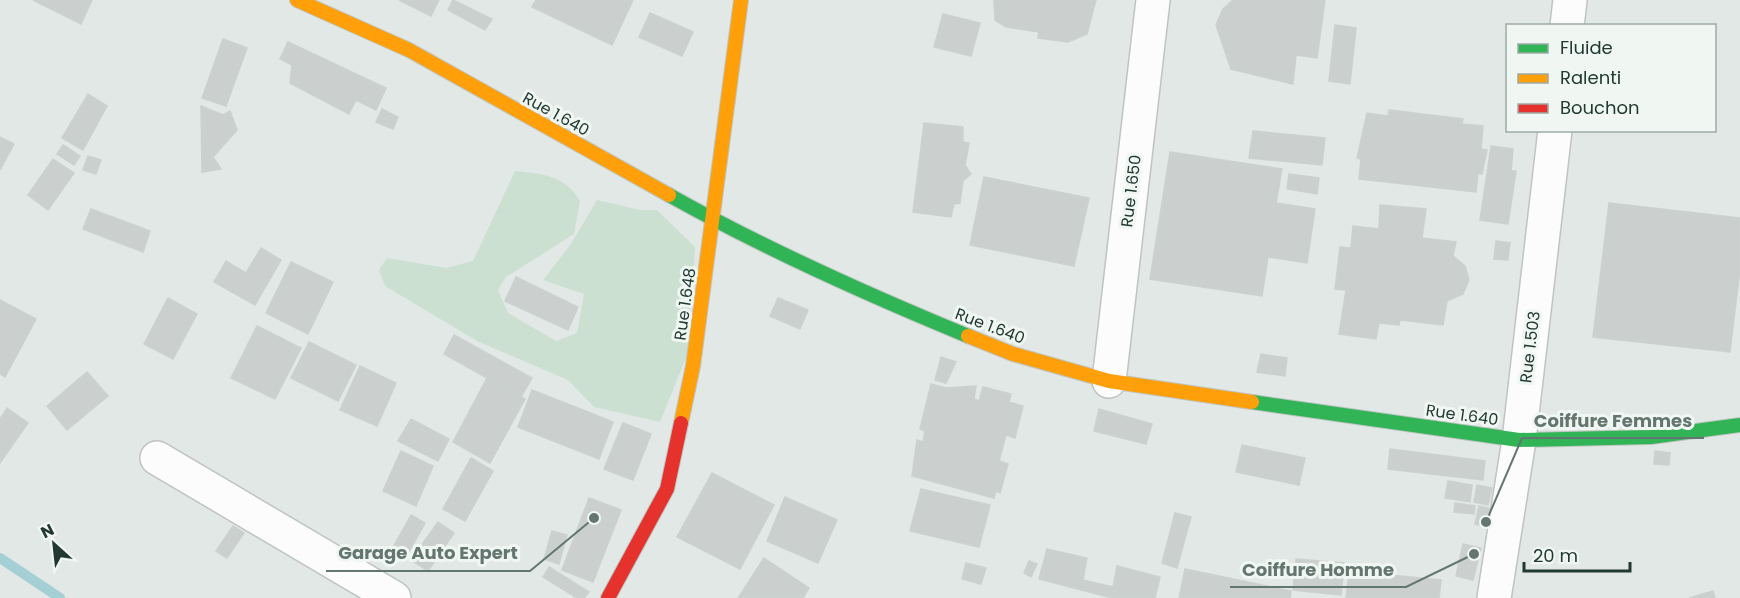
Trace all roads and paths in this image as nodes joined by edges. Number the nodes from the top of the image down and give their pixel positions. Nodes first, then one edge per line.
1 (297, 0) edge
2 (741, 0) edge
3 (1153, 0) edge
4 (1570, 0) edge
5 (1567, 24) edge
6 (1555, 132) edge
7 (713, 220) junction
8 (1109, 381) junction
9 (1740, 425) edge
10 (1519, 440) junction
11 (157, 458) dead end
12 (394, 598) edge
13 (608, 598) edge
14 (1494, 598) edge

1 - 7 street, Rue 1.640
2 - 7 street, Rue 1.648
3 - 8 street, Rue 1.650
4 - 5 street
6 - 10 street, Rue 1.503
7 - 8 street, Rue 1.640
7 - 13 street, Rue 1.648
8 - 10 street, Rue 1.640
9 - 10 street, Rue 1.640
10 - 14 street, Rue 1.503
11 - 12 street

